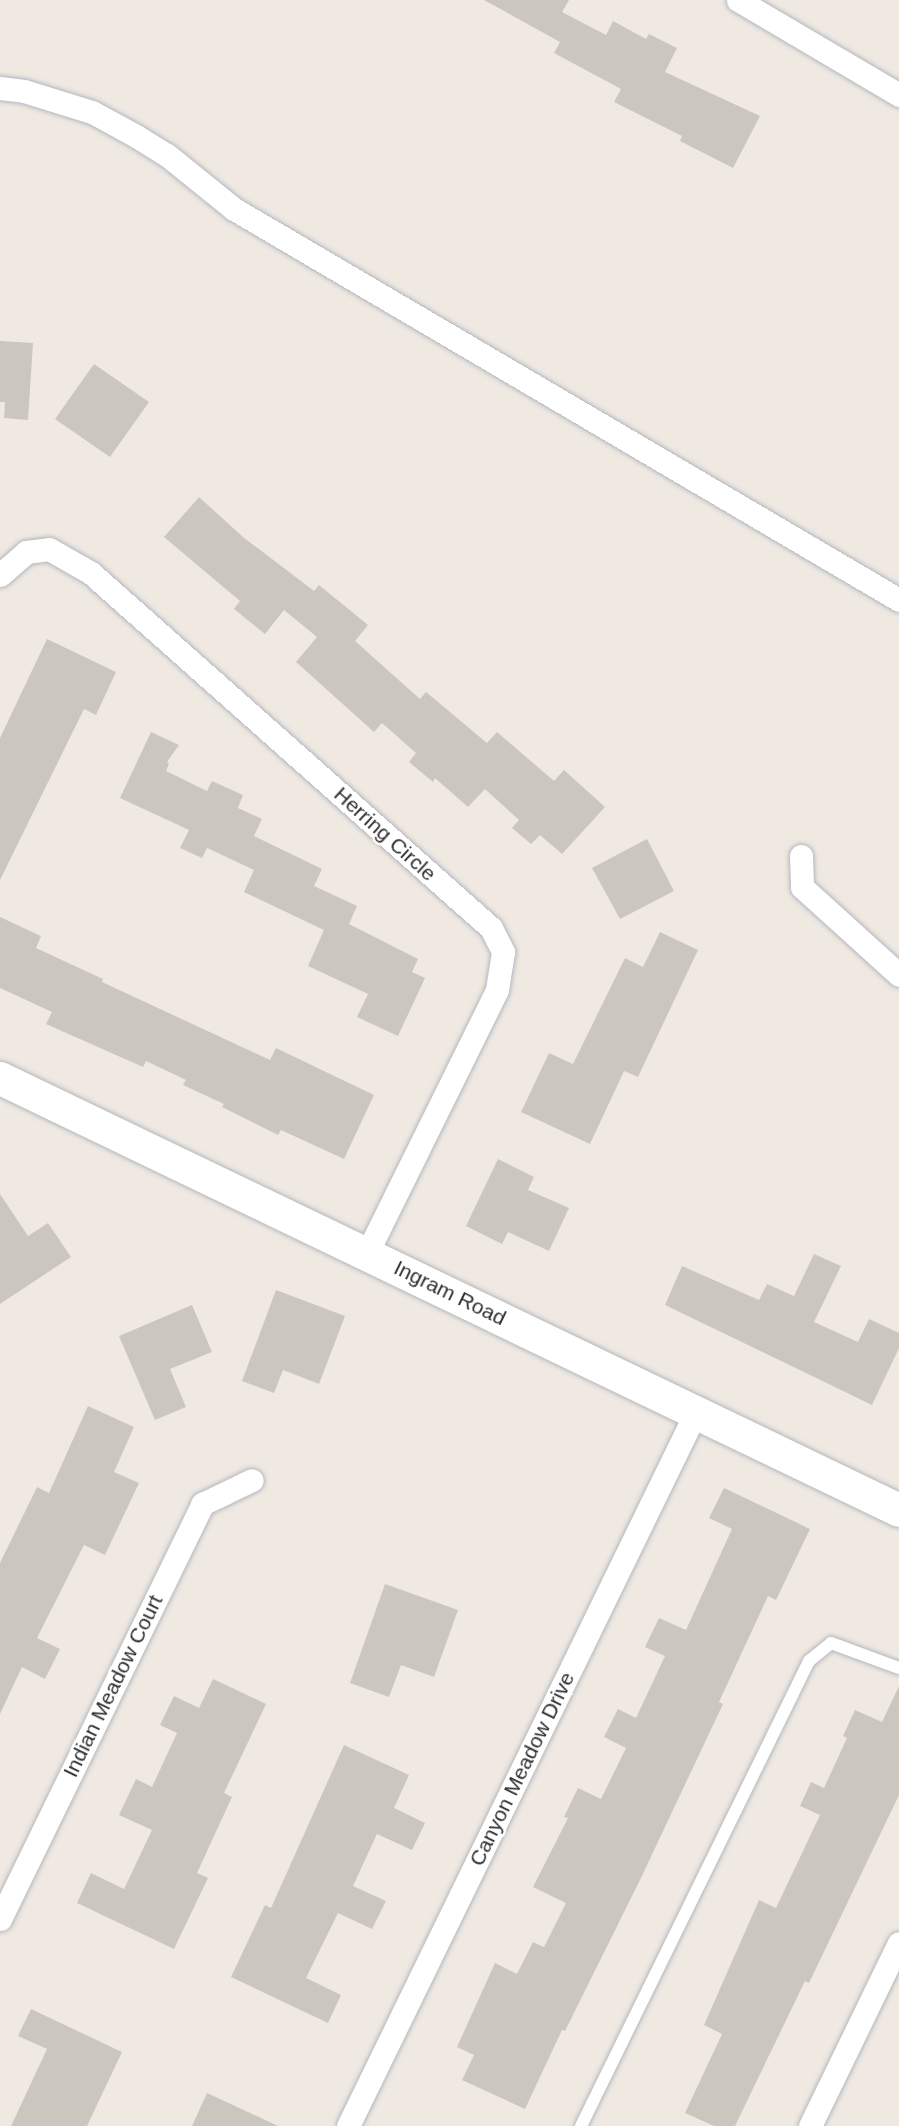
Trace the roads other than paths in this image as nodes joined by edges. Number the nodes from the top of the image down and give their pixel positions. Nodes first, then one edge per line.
1 (738, 0) edge
2 (0, 88) edge
3 (899, 94) edge
4 (0, 575) edge
5 (899, 600) edge
6 (801, 856) dead end
7 (899, 975) edge
8 (0, 1078) edge
9 (367, 1253) junction
10 (696, 1412) junction
11 (252, 1480) dead end
12 (899, 1510) edge
13 (899, 1668) edge
14 (0, 1919) edge
15 (899, 1943) edge
16 (348, 2126) edge
17 (581, 2126) edge
18 (810, 2126) edge

1 - 3 street
2 - 5 street
4 - 9 street, Herring Circle
6 - 7 street
8 - 9 main road, Ingram Road
9 - 10 main road, Ingram Road
10 - 12 main road, Ingram Road
10 - 16 street, Canyon Meadow Drive
11 - 14 street, Indian Meadow Court
13 - 17 lane
15 - 18 street

